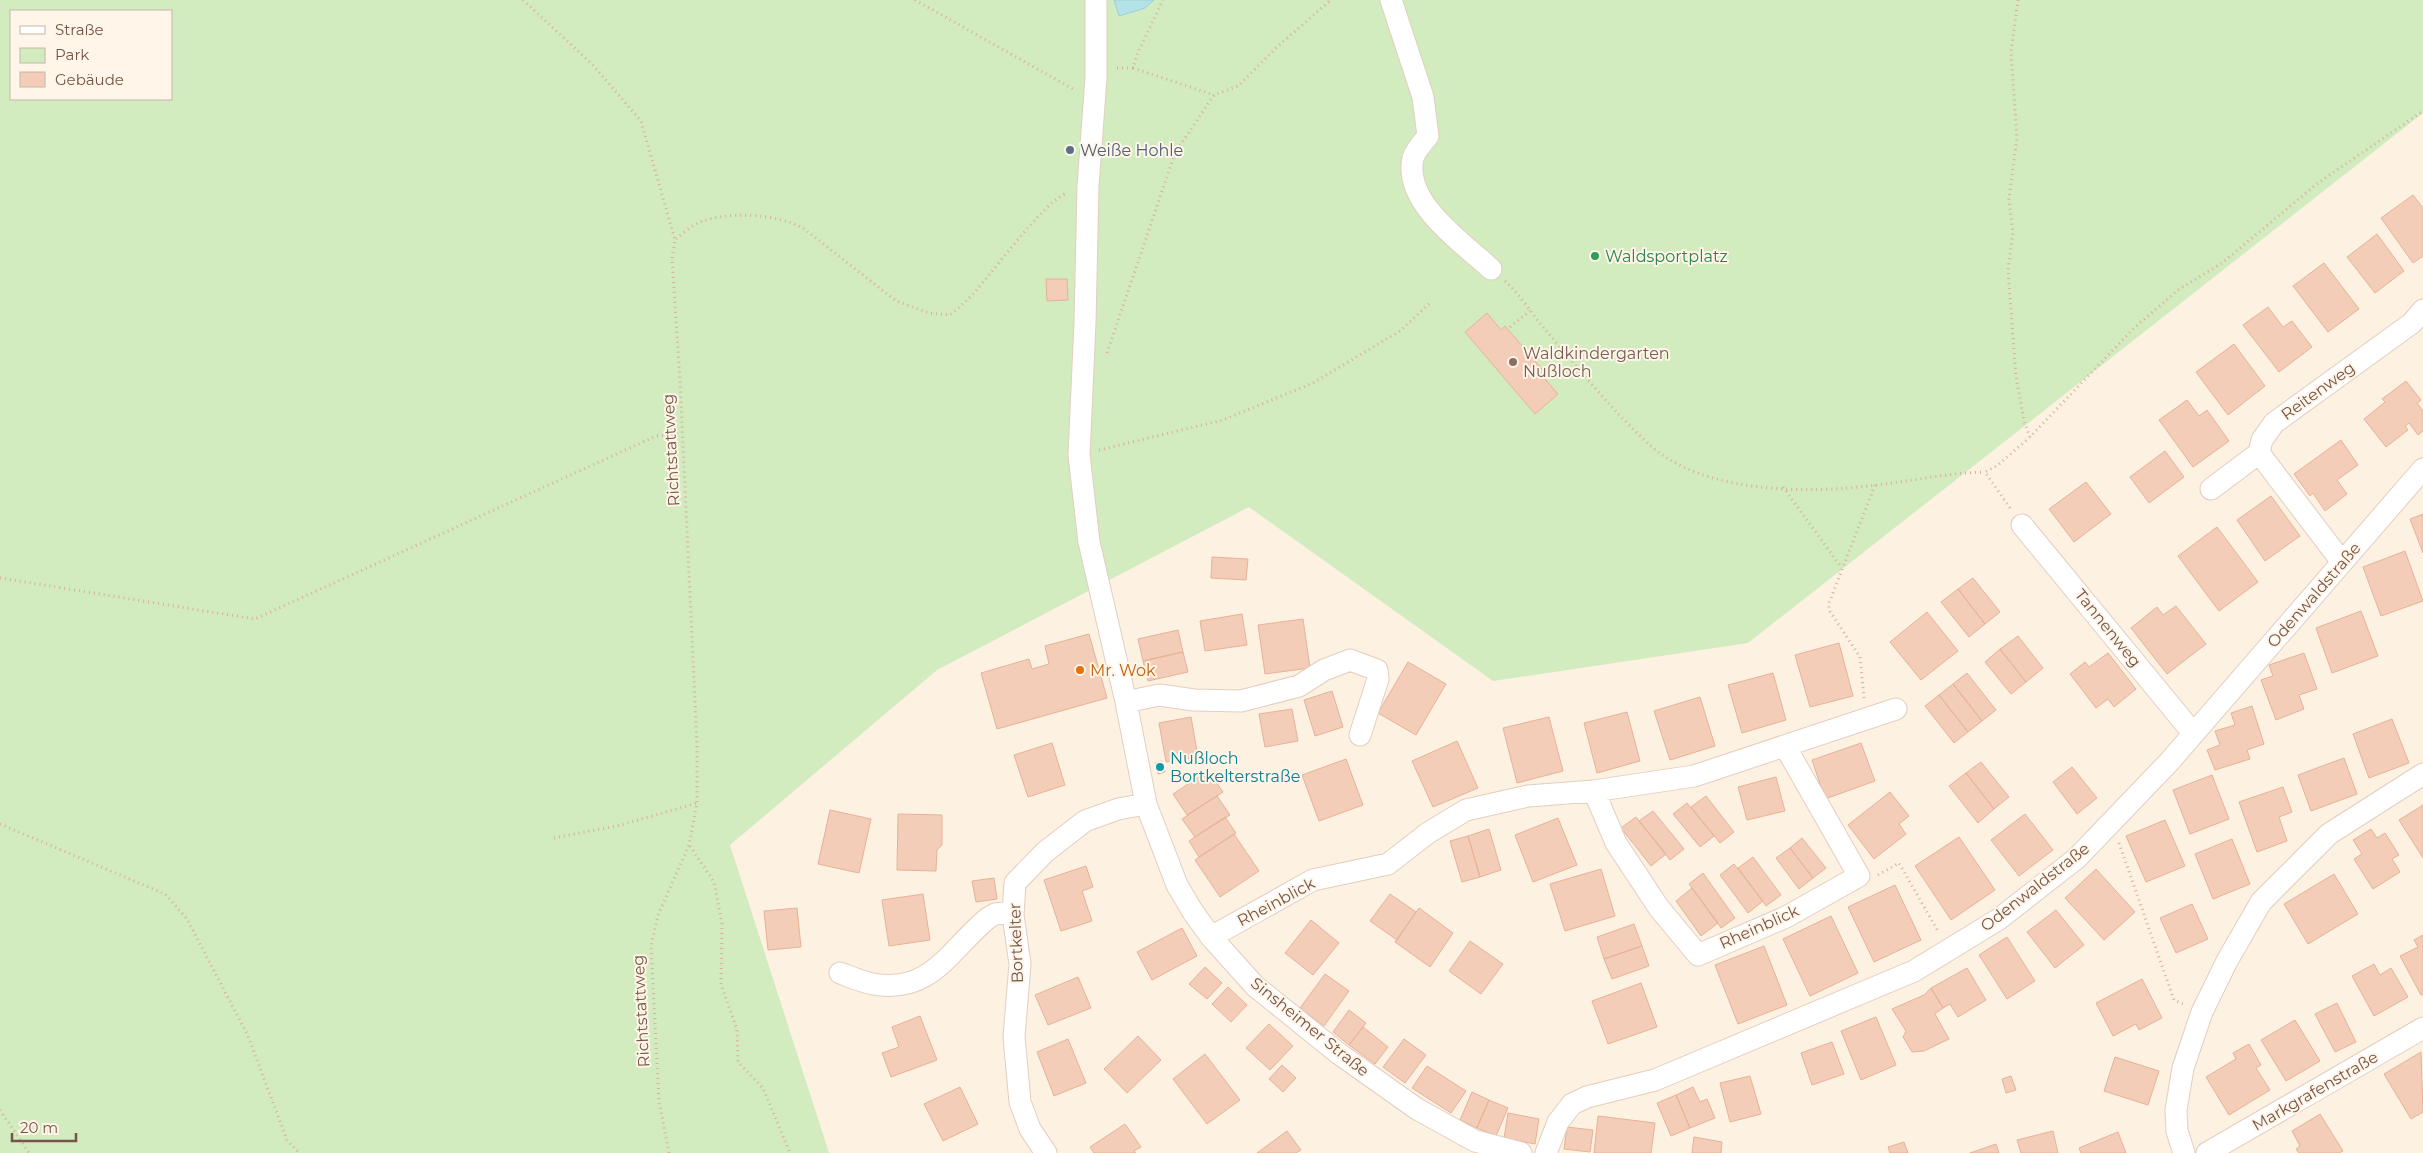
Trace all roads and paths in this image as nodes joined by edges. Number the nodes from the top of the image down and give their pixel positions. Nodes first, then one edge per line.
1 (523, 0) edge
2 (915, 0) edge
3 (1096, 0) edge
4 (1163, 0) edge
5 (1331, 0) edge
6 (1391, 0) edge
7 (2018, 0) edge
8 (1133, 68) junction
9 (1096, 69) junction
10 (1214, 95) junction
11 (1094, 97) junction
12 (2423, 111) edge
13 (1088, 186) junction
14 (675, 240) junction
15 (1491, 269) joint
16 (1431, 302) dead end
17 (1530, 310) junction
18 (2423, 310) edge
19 (1510, 327) dead end
20 (1104, 361) dead end
21 (682, 434) junction
22 (2030, 437) junction
23 (2259, 453) junction
24 (1079, 455) junction
25 (2423, 469) edge
26 (1985, 472) junction
27 (1875, 485) junction
28 (1783, 487) junction
29 (2211, 489) dead end
30 (2022, 525) joint
31 (2342, 562) junction
32 (1842, 568) junction
33 (0, 578) edge
34 (1126, 702) junction
35 (1896, 709) dead end
36 (1866, 719) junction
37 (2193, 733) junction
38 (1360, 735) dead end
39 (1785, 746) junction
40 (2423, 774) edge
41 (1594, 791) junction
42 (697, 803) junction
43 (1146, 804) junction
44 (2112, 822) junction
45 (0, 824) edge
46 (554, 838) dead end
47 (689, 845) junction
48 (1900, 863) dead end
49 (1013, 912) junction
50 (1212, 937) junction
51 (1949, 951) junction
52 (840, 973) dead end
53 (2174, 1000) dead end
54 (2423, 1028) edge
55 (0, 1110) edge
56 (29, 1153) edge
57 (299, 1153) edge
58 (668, 1153) edge
59 (790, 1153) edge
60 (1046, 1153) edge
61 (1521, 1153) edge
62 (1546, 1153) edge
63 (2184, 1153) edge
64 (2207, 1153) edge

1 - 14 path
2 - 11 path
3 - 9 street, Sinsheimer Straße
4 - 8 path
5 - 10 path
6 - 15 street
7 - 22 path
8 - 9 path
8 - 10 path
9 - 11 street, Sinsheimer Straße
10 - 20 path
11 - 13 street, Sinsheimer Straße
12 - 22 path
13 - 14 path
13 - 24 street, Sinsheimer Straße
14 - 21 path, Richtstattweg
15 - 17 path
16 - 24 path
17 - 19 path
17 - 28 path
18 - 23 street, Reitenweg
21 - 33 path
21 - 42 path, Richtstattweg
22 - 26 path
23 - 29 street, Reitenweg
23 - 31 street
24 - 34 street, Sinsheimer Straße
25 - 31 street, Odenwaldstraße
26 - 27 path
26 - 30 path
27 - 28 path
27 - 32 path
28 - 32 path
30 - 37 street, Tannenweg
31 - 37 street, Odenwaldstraße
32 - 36 path
34 - 38 street
34 - 43 street, Sinsheimer Straße
35 - 36 street, Rheinblick
36 - 39 street, Rheinblick
37 - 44 street, Odenwaldstraße
39 - 41 street, Rheinblick
39 - 41 street, Rheinblick
40 - 63 street
41 - 50 street, Rheinblick
42 - 46 path
42 - 47 path, Richtstattweg
43 - 49 street, Bortkelter
43 - 50 street, Sinsheimer Straße
44 - 51 street, Odenwaldstraße
44 - 53 path
45 - 57 path
47 - 58 path, Richtstattweg
47 - 59 path
48 - 51 path
49 - 52 street
49 - 60 street, Bortkelter
50 - 61 street, Sinsheimer Straße
51 - 62 street, Odenwaldstraße
54 - 64 street, Markgrafenstraße
55 - 56 path

